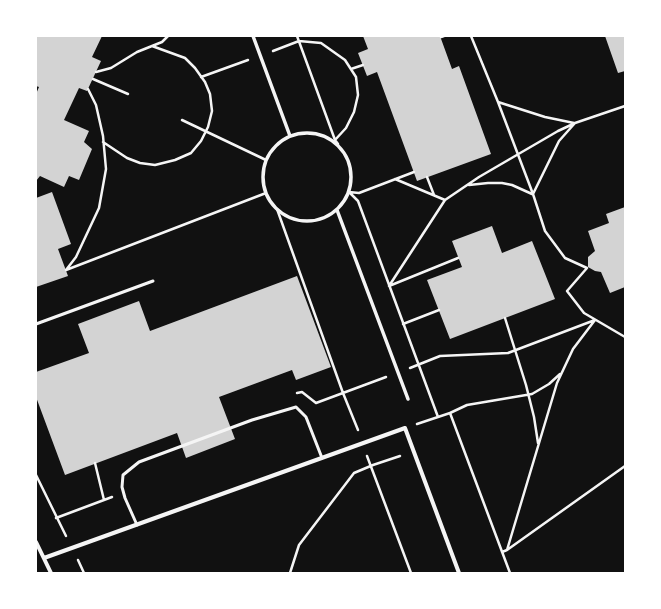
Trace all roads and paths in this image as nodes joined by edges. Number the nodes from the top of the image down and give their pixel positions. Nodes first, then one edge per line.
1 (168, 36) edge
2 (252, 36) edge
3 (297, 36) edge
4 (471, 36) edge
5 (299, 41) junction
6 (152, 46) junction
7 (260, 55) junction
8 (363, 65) dead end
9 (351, 69) junction
10 (96, 72) dead end
11 (201, 77) junction
12 (93, 79) dead end
13 (88, 89) dead end
14 (128, 94) dead end
15 (498, 102) junction
16 (625, 106) edge
17 (182, 120) dead end
18 (575, 123) junction
19 (206, 131) junction
20 (290, 136) junction
21 (335, 140) junction
22 (103, 142) junction
23 (338, 144) junction
24 (518, 155) junction
25 (266, 160) junction
26 (414, 172) dead end
27 (427, 177) dead end
28 (394, 179) junction
29 (468, 185) junction
30 (349, 192) junction
31 (266, 193) junction
32 (533, 194) junction
33 (434, 195) junction
34 (444, 200) junction
35 (277, 209) junction
36 (337, 210) junction
37 (458, 258) dead end
38 (153, 281) dead end
39 (389, 286) junction
40 (439, 310) dead end
41 (505, 318) dead end
42 (595, 320) junction
43 (36, 324) edge
44 (403, 324) junction
45 (625, 337) edge
46 (515, 350) junction
47 (418, 365) junction
48 (398, 372) junction
49 (562, 372) junction
50 (343, 393) junction
51 (295, 394) dead end
52 (528, 395) junction
53 (408, 399) dead end
54 (450, 413) junction
55 (438, 417) junction
56 (405, 428) junction
57 (538, 444) junction
58 (414, 452) junction
59 (322, 458) junction
60 (95, 463) dead end
61 (371, 466) junction
62 (625, 466) edge
63 (36, 475) edge
64 (112, 497) dead end
65 (104, 500) junction
66 (56, 518) junction
67 (137, 525) junction
68 (36, 542) edge
69 (72, 548) junction
70 (506, 550) junction
71 (502, 552) junction
72 (44, 558) junction
73 (52, 573) edge
74 (84, 573) edge
75 (290, 573) edge
76 (411, 573) edge
77 (459, 573) edge
78 (510, 573) edge

1 - 6 path
2 - 7 street
3 - 5 path
4 - 15 path
5 - 7 path
5 - 9 path
5 - 21 path
6 - 10 path
6 - 11 path
7 - 11 path
7 - 20 street
8 - 9 path
9 - 21 path
11 - 19 path
12 - 14 path
13 - 22 path
15 - 18 path
15 - 24 path
16 - 18 path
17 - 19 path
18 - 24 path
18 - 32 path
19 - 22 path
19 - 25 path
20 - 23 street
20 - 25 street
21 - 23 path
22 - 31 path
23 - 30 street
24 - 29 path
24 - 32 path
25 - 31 street
26 - 28 path
27 - 33 path
28 - 30 path
28 - 33 path
29 - 32 path
29 - 34 path
30 - 36 street
30 - 39 path
31 - 35 street
32 - 42 path
33 - 34 path
34 - 39 path
35 - 36 street
35 - 50 path
36 - 48 street
37 - 39 path
38 - 43 lane
39 - 44 path
40 - 44 path
41 - 46 path
42 - 45 path
42 - 46 path
42 - 49 path
44 - 47 path
46 - 47 path
46 - 52 path
47 - 48 path
47 - 55 path
48 - 50 path
48 - 53 street
49 - 52 path
49 - 57 path
50 - 51 path
52 - 54 path
52 - 57 path
54 - 55 path
54 - 71 path
55 - 56 path
56 - 58 street
56 - 59 street
57 - 70 path
58 - 61 path
58 - 77 street
59 - 67 street
59 - 67 lane
60 - 65 path
61 - 75 path
61 - 76 path
62 - 70 path
63 - 66 path
64 - 65 path
65 - 66 path
66 - 69 path
67 - 69 street
68 - 72 street
69 - 72 street
69 - 74 path
70 - 71 path
71 - 78 path
72 - 73 street

